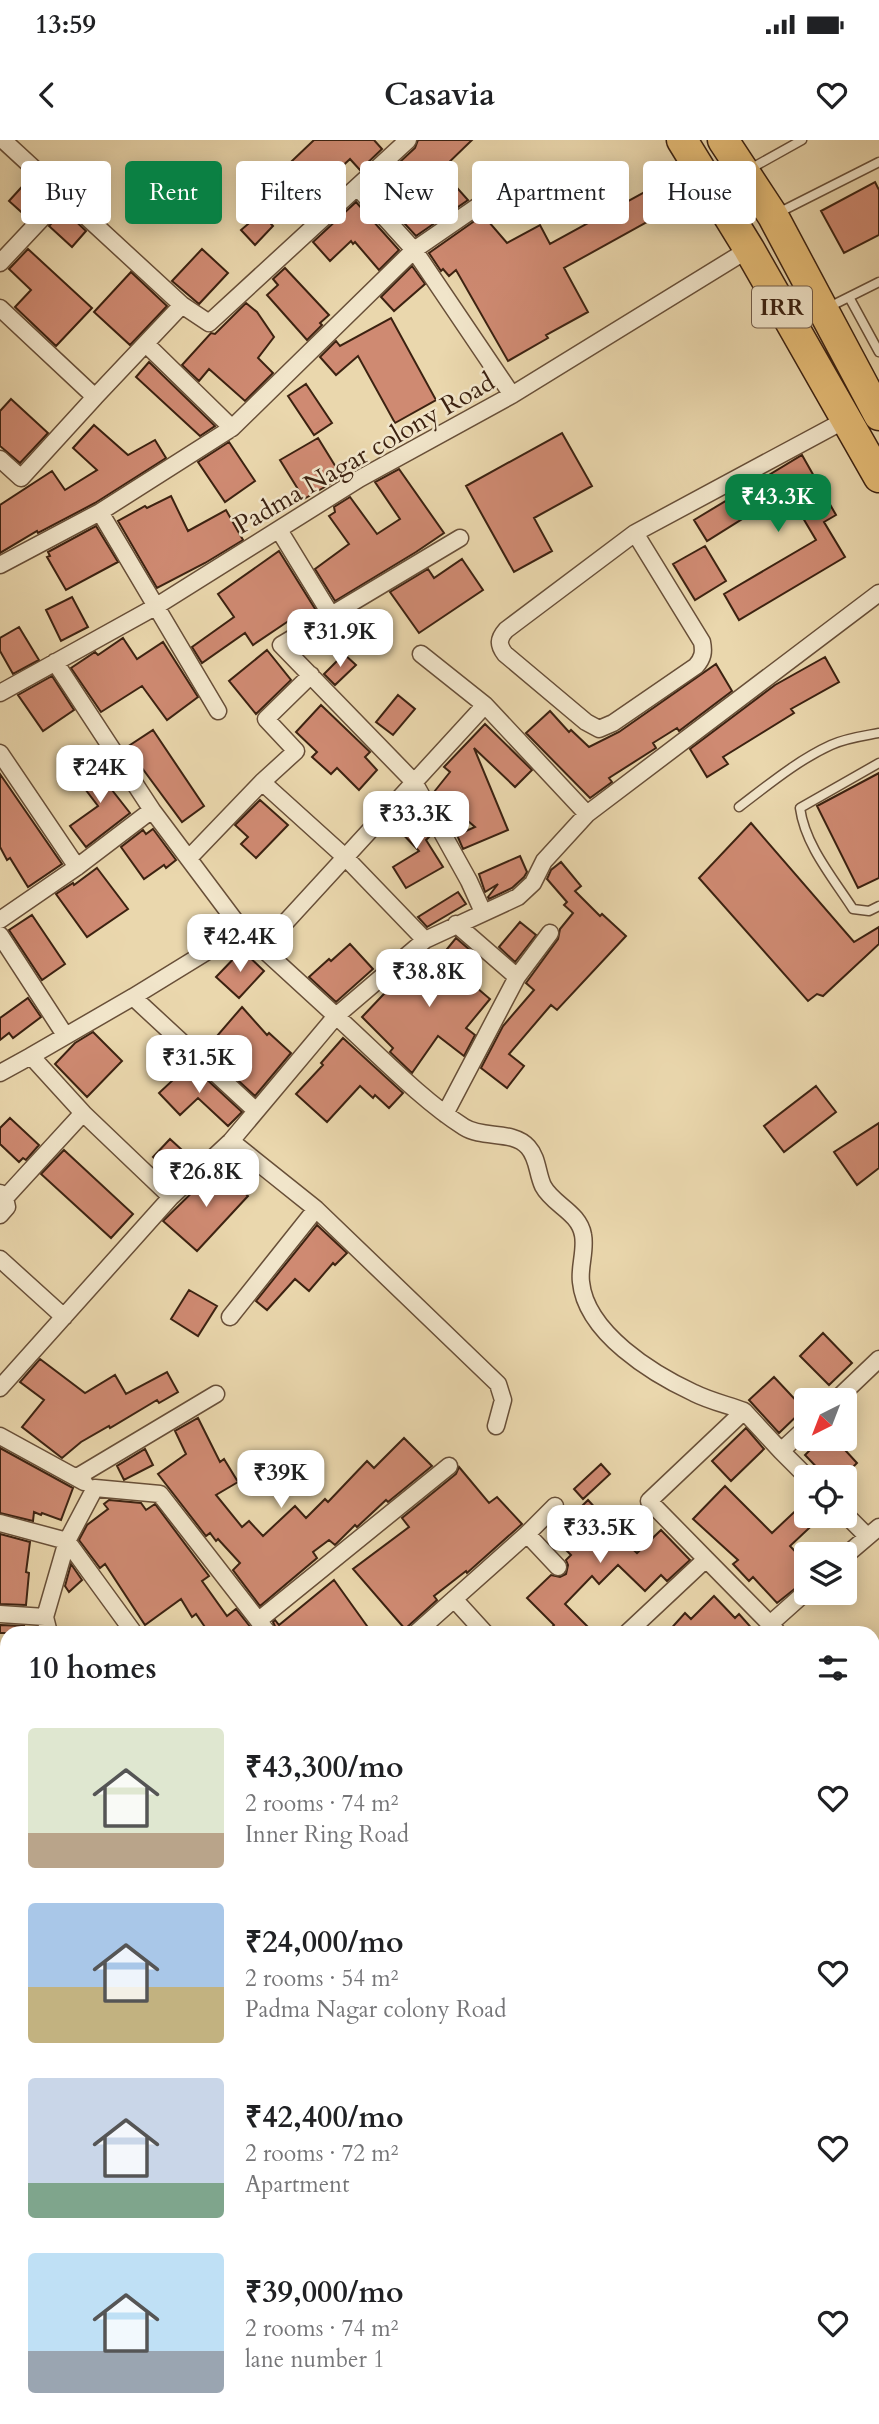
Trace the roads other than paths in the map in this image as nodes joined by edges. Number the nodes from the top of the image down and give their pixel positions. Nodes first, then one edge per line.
1 (3, 140) edge
2 (408, 140) edge
3 (682, 140) edge
4 (723, 140) edge
5 (802, 140) edge
6 (25, 161) edge
7 (737, 161) edge
8 (879, 162) edge
9 (756, 165) edge
10 (357, 187) junction
11 (756, 190) edge
12 (472, 210) edge
13 (773, 216) junction
14 (37, 224) edge
15 (92, 224) edge
16 (749, 249) junction
17 (414, 250) junction
18 (0, 263) edge
19 (879, 282) edge
20 (836, 303) junction
21 (182, 305) junction
22 (0, 308) edge
23 (146, 344) junction
24 (879, 352) edge
25 (512, 395) junction
26 (95, 397) junction
27 (879, 415) edge
28 (847, 419) junction
29 (232, 428) junction
30 (0, 459) edge
31 (879, 477) edge
32 (100, 512) junction
33 (279, 530) junction
34 (635, 533) junction
35 (460, 538) dead end
36 (0, 565) edge
37 (879, 593) edge
38 (155, 607) junction
39 (331, 615) junction
40 (421, 654) dead end
41 (55, 662) junction
42 (311, 675) junction
43 (0, 692) edge
44 (485, 705) junction
45 (218, 711) dead end
46 (879, 733) edge
47 (0, 753) edge
48 (879, 763) edge
49 (262, 782) junction
50 (414, 782) junction
51 (739, 807) dead end
52 (152, 810) junction
53 (587, 814) junction
54 (345, 857) junction
55 (190, 858) junction
56 (77, 867) junction
57 (879, 906) edge
58 (483, 912) junction
59 (0, 920) edge
60 (456, 924) junction
61 (242, 930) junction
62 (550, 933) dead end
63 (0, 935) edge
64 (425, 940) junction
65 (261, 948) junction
66 (517, 977) junction
67 (133, 997) junction
68 (336, 1016) junction
69 (65, 1035) junction
70 (31, 1056) junction
71 (0, 1073) edge
72 (255, 1110) junction
73 (83, 1113) junction
74 (445, 1114) junction
75 (230, 1141) junction
76 (2, 1195) edge
77 (171, 1197) junction
78 (316, 1209) junction
79 (0, 1215) edge
80 (0, 1259) edge
81 (64, 1317) junction
82 (230, 1317) dead end
83 (879, 1359) edge
84 (0, 1388) edge
85 (849, 1388) edge
86 (216, 1394) dead end
87 (744, 1411) junction
88 (496, 1426) dead end
89 (0, 1436) edge
90 (794, 1439) edge
91 (781, 1451) junction
92 (795, 1465) edge
93 (449, 1466) dead end
94 (77, 1477) junction
95 (96, 1488) junction
96 (555, 1506) dead end
97 (857, 1522) edge
98 (0, 1523) edge
99 (873, 1532) edge
100 (527, 1534) junction
101 (67, 1541) junction
102 (857, 1546) edge
103 (706, 1559) junction
104 (558, 1567) dead end
105 (454, 1599) junction
106 (795, 1605) edge
107 (0, 1614) edge
108 (47, 1625) edge
109 (129, 1626) edge
110 (263, 1626) edge
111 (424, 1626) edge
112 (479, 1626) edge
113 (634, 1626) edge
114 (772, 1626) edge
115 (776, 1626) edge

1 - 6 street
2 - 10 street
3 - 16 highway, IRR
4 - 7 highway, IRR
5 - 9 lane
8 - 13 lane
10 - 17 street
10 - 21 street
11 - 13 highway, IRR
12 - 17 street
13 - 20 highway, IRR
14 - 18 street
15 - 21 street
16 - 25 street, Padma Nagar colony Road
16 - 28 highway, IRR
17 - 25 street
17 - 29 street
19 - 20 lane
20 - 24 lane
20 - 27 highway, IRR
21 - 23 street
22 - 26 street
23 - 26 street
23 - 29 street
25 - 33 street, Padma Nagar colony Road
26 - 30 street
28 - 31 highway, IRR
28 - 34 street
29 - 32 street
32 - 36 street
32 - 38 street
33 - 38 street, Padma Nagar colony Road
33 - 39 street
34 - 34 street
35 - 39 street
37 - 53 street
38 - 41 street, Padma Nagar colony Road
38 - 45 street
39 - 42 street
40 - 44 street
41 - 43 street, Padma Nagar colony Road
41 - 52 street
42 - 49 street
42 - 50 street
44 - 50 street
44 - 53 street
46 - 51 lane
47 - 56 street
48 - 57 lane
49 - 54 street
49 - 55 street
50 - 54 street
50 - 58 street
52 - 55 street
52 - 56 street
53 - 58 street
54 - 64 street
54 - 65 street
55 - 61 street
56 - 59 street
58 - 60 street
60 - 64 street
60 - 66 street
61 - 65 street
61 - 67 street
62 - 66 street
63 - 69 street
64 - 68 street
65 - 68 street
66 - 74 street
67 - 69 street
67 - 72 street
68 - 72 street
68 - 74 street
69 - 70 street
70 - 71 street
70 - 73 street
72 - 75 street
73 - 76 street
73 - 77 street
74 - 87 street
75 - 77 street
75 - 78 street
76 - 79 street
77 - 81 street
78 - 82 street
78 - 88 street
80 - 81 street
81 - 84 street
83 - 85 street
86 - 94 street
87 - 91 street
87 - 103 street
89 - 94 street
90 - 91 street
91 - 92 street
93 - 110 street
94 - 95 street
95 - 101 street
95 - 110 street
96 - 100 street
97 - 99 street
98 - 101 street
99 - 102 street
100 - 104 street
100 - 105 street
101 - 108 street
101 - 109 street
103 - 113 street
103 - 114 street
105 - 111 street
105 - 112 street
106 - 115 street
107 - 108 street

